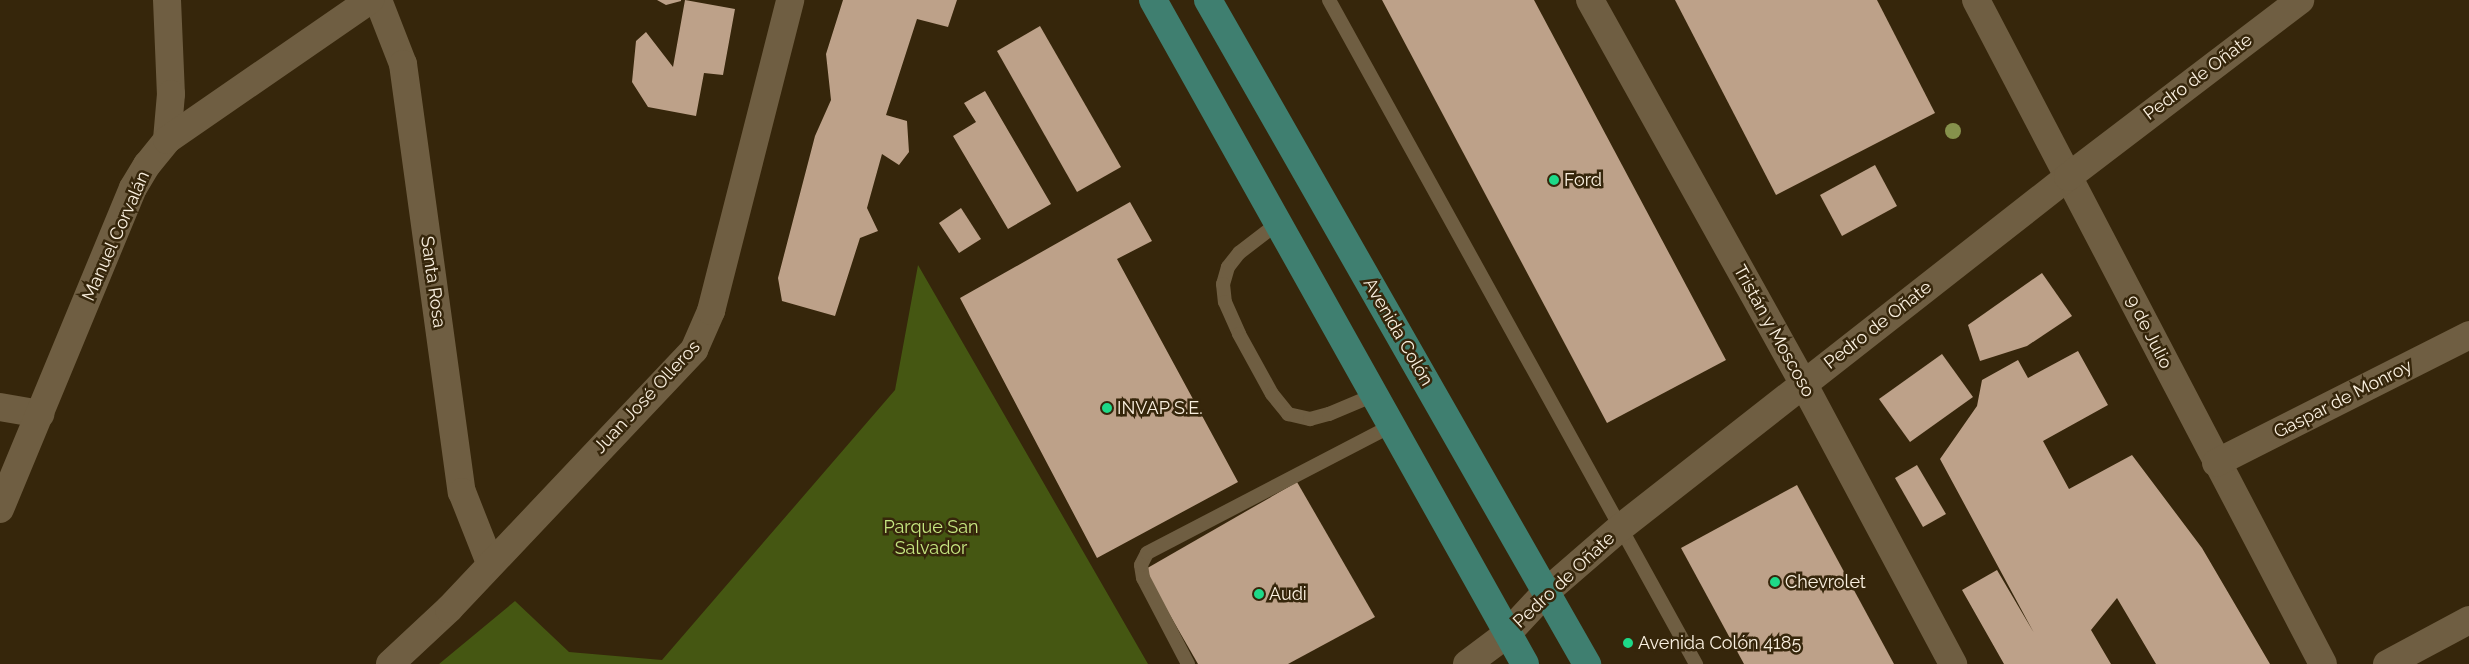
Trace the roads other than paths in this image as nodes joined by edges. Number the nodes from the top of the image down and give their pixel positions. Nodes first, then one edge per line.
1 (167, 0) edge
2 (370, 0) edge
3 (378, 0) edge
4 (790, 0) edge
5 (1153, 0) edge
6 (1208, 0) edge
7 (1329, 0) edge
8 (1590, 0) edge
9 (1976, 0) edge
10 (2300, 0) edge
11 (167, 140) junction
12 (2068, 177) junction
13 (1278, 223) junction
14 (2469, 335) edge
15 (1803, 383) junction
16 (1374, 395) junction
17 (0, 407) edge
18 (40, 414) junction
19 (1391, 426) junction
20 (2216, 463) junction
21 (0, 509) edge
22 (1620, 528) junction
23 (490, 563) junction
24 (1546, 592) junction
25 (2469, 620) edge
26 (1507, 634) junction
27 (390, 664) edge
28 (1188, 664) edge
29 (1467, 664) edge
30 (1525, 664) edge
31 (1587, 664) edge
32 (1696, 664) edge
33 (1953, 664) edge
34 (2323, 664) edge
35 (2387, 664) edge

1 - 11 street
2 - 11 street, Manuel Corvalán
3 - 23 street, Santa Rosa
4 - 23 street, Juan José Olleros
5 - 13 main road
6 - 24 main road, Avenida Colón
7 - 22 lane
8 - 15 street, Tristán y Moscoso
9 - 12 street, 9 de Julio
10 - 12 street, Pedro de Oñate
11 - 18 street, Manuel Corvalán
12 - 15 street, Pedro de Oñate
12 - 20 street, 9 de Julio
13 - 16 main road
13 - 16 lane
14 - 20 street, Gaspar de Monroy
15 - 22 street, Pedro de Oñate
15 - 33 street, Tristán y Moscoso
16 - 19 main road
17 - 18 street
18 - 21 street, Manuel Corvalán
19 - 26 main road
19 - 28 lane
20 - 34 street, 9 de Julio
22 - 24 street, Pedro de Oñate
22 - 32 lane
23 - 27 street, Juan José Olleros
24 - 26 street, Pedro de Oñate
24 - 31 main road, Avenida Colón
25 - 35 street
26 - 29 street, Pedro de Oñate
26 - 30 main road

